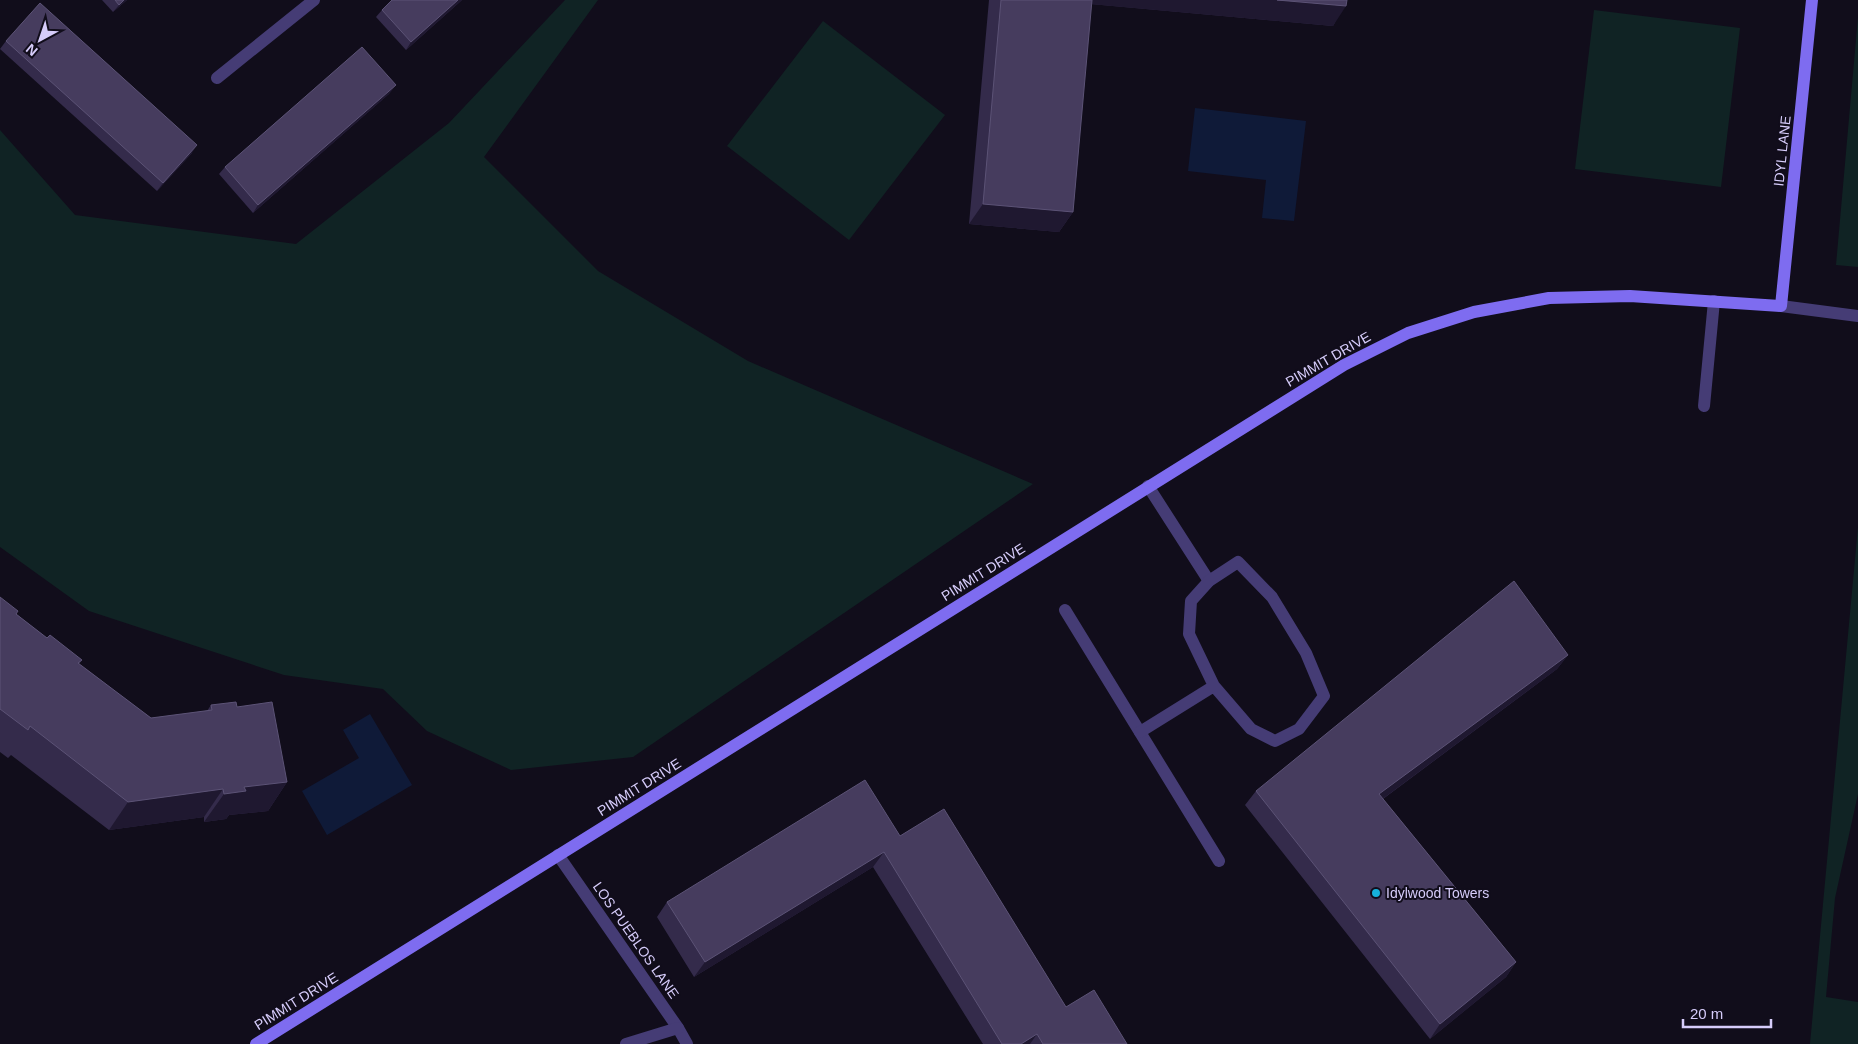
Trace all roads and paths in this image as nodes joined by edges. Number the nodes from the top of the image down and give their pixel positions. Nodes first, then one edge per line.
1 (314, 0) edge
2 (1812, 0) edge
3 (217, 78) dead end
4 (1714, 301) junction
5 (1781, 306) junction
6 (1858, 316) edge
7 (1704, 406) dead end
8 (1148, 486) junction
9 (1209, 581) junction
10 (1065, 610) dead end
11 (1214, 686) junction
12 (1140, 732) junction
13 (558, 855) junction
14 (1219, 861) dead end
15 (678, 1028) junction
16 (256, 1044) edge
17 (626, 1044) edge
18 (687, 1044) edge

1 - 3 street
2 - 5 street, IDYL LANE
4 - 5 street, PIMMIT DRIVE
4 - 7 street
4 - 8 street, PIMMIT DRIVE
5 - 6 street
8 - 9 street
8 - 13 street, PIMMIT DRIVE
9 - 11 street
9 - 11 street
10 - 12 street
11 - 12 street
12 - 14 street
13 - 15 street, LOS PUEBLOS LANE
13 - 16 street, PIMMIT DRIVE
15 - 17 street
15 - 18 street, LOS PUEBLOS LANE

